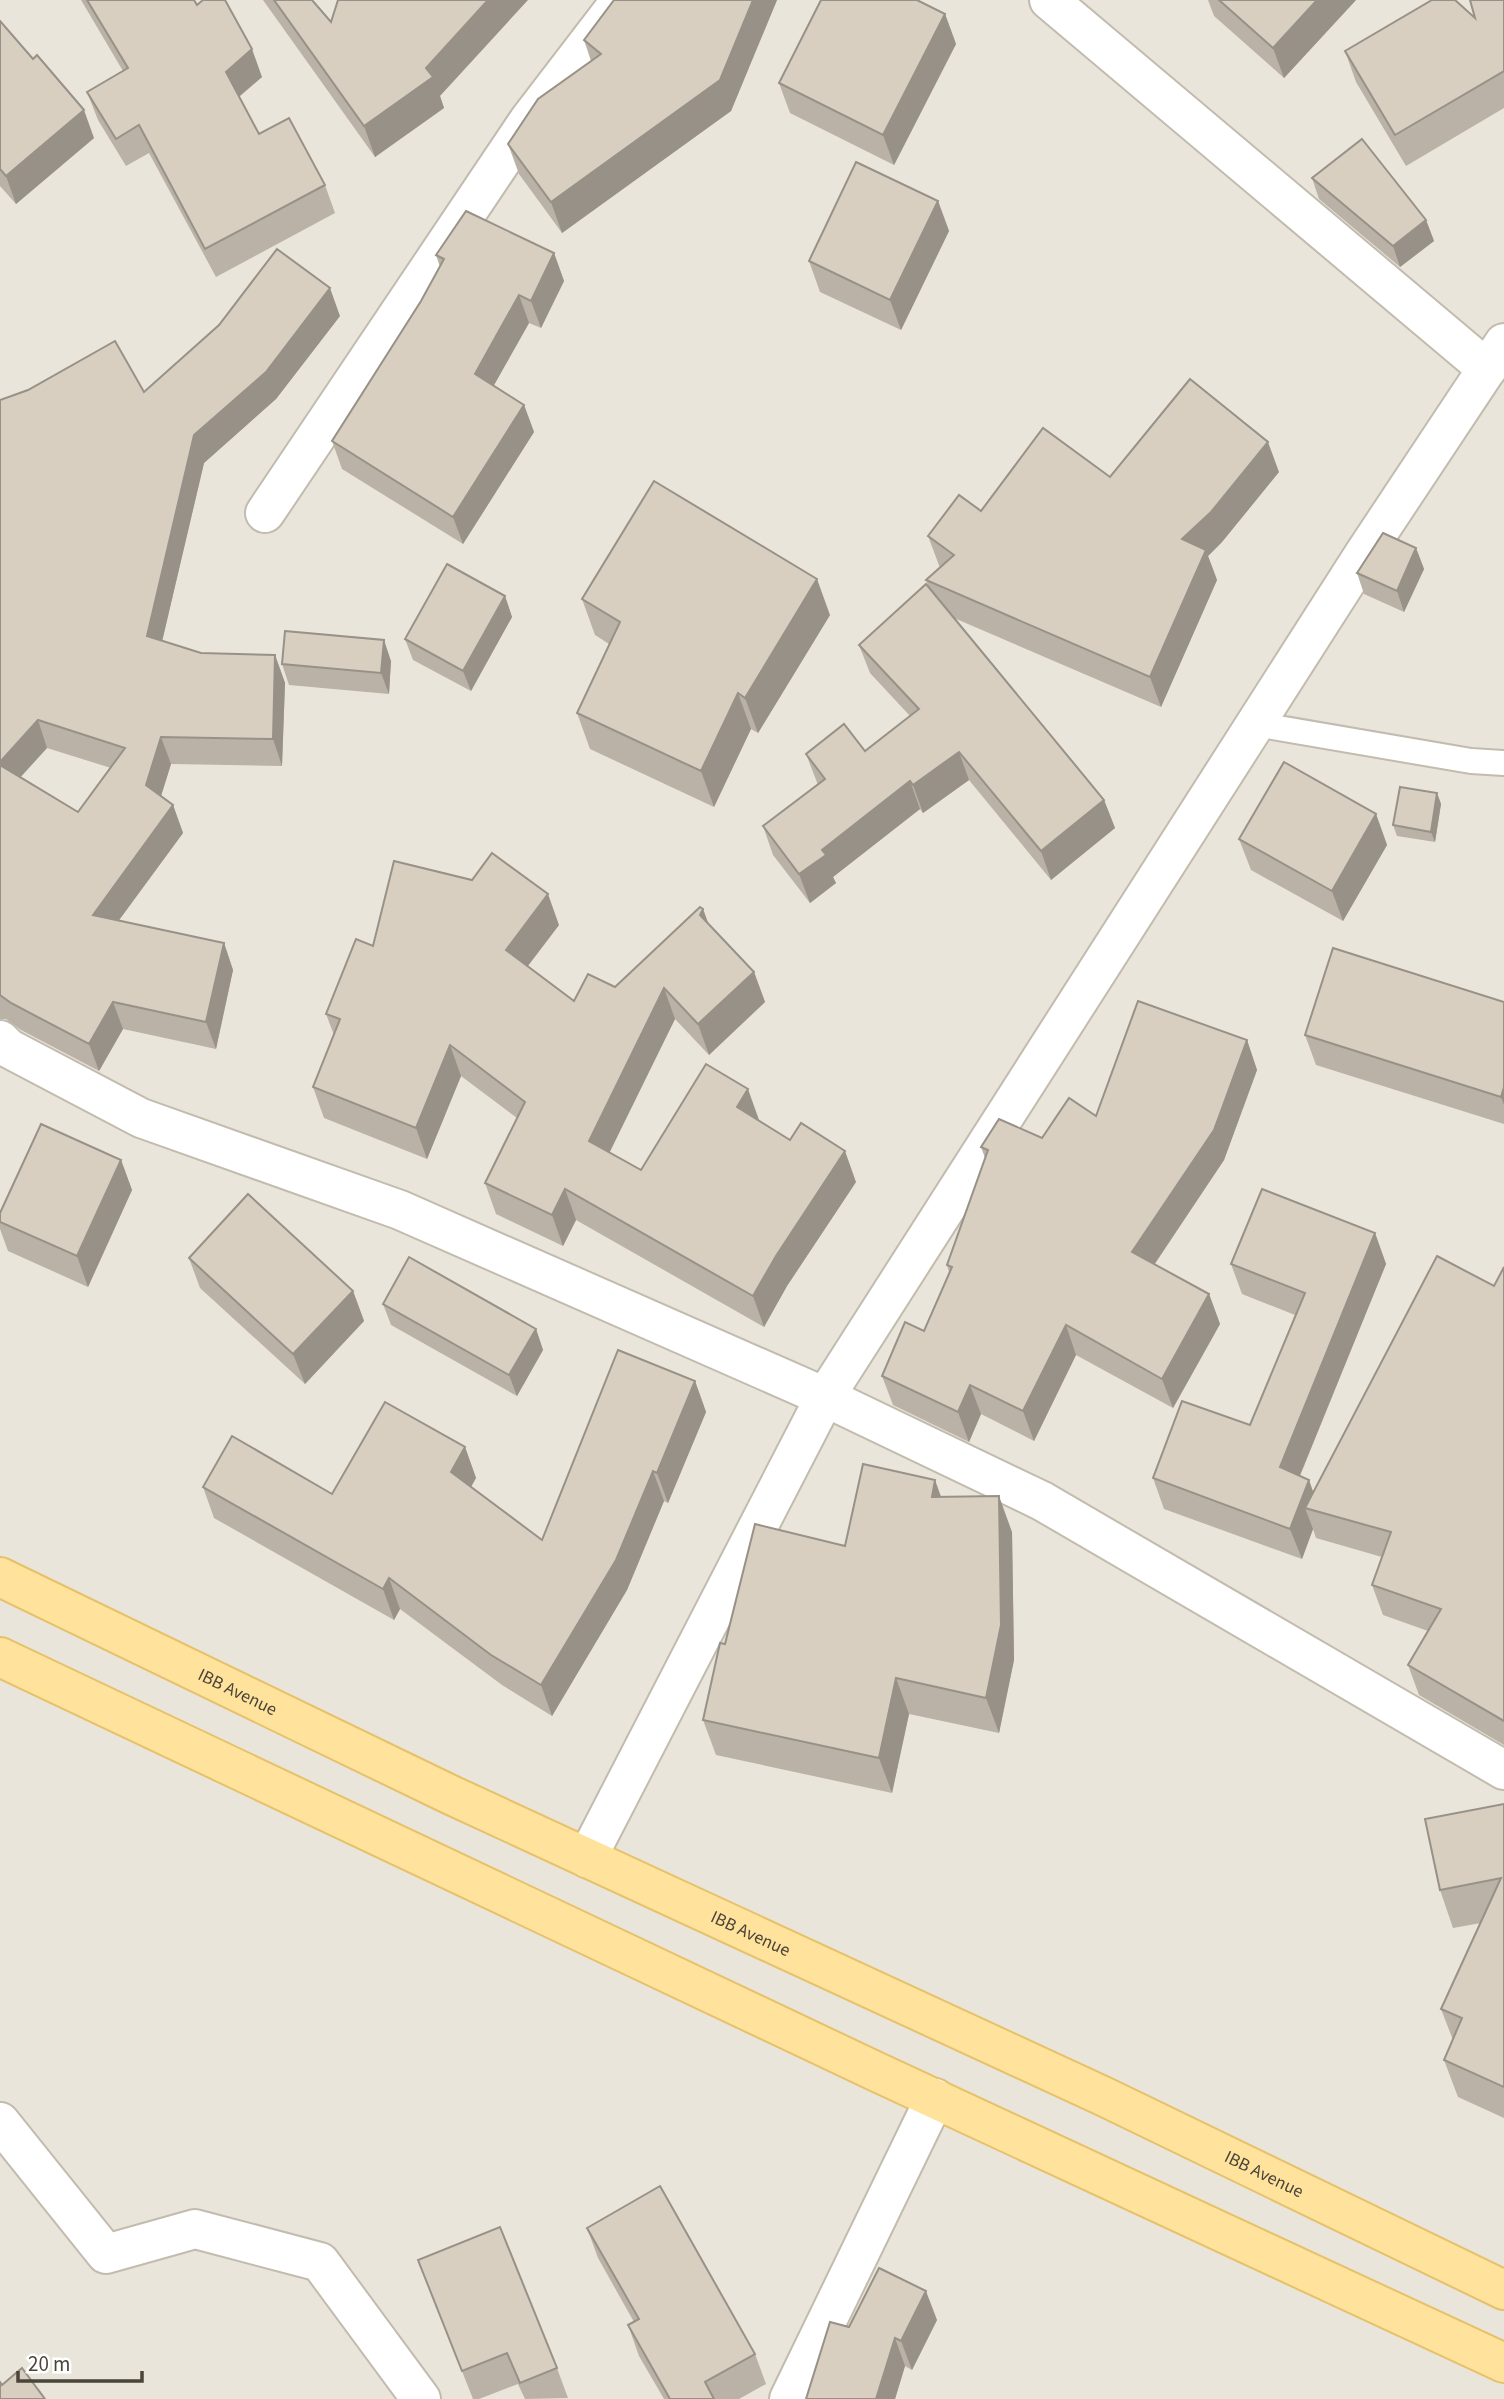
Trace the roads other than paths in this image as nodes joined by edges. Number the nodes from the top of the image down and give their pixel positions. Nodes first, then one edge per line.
1 (621, 0) edge
2 (1048, 0) edge
3 (1496, 356) edge
4 (265, 513) dead end
5 (1255, 724) junction
6 (1504, 763) edge
7 (0, 1040) edge
8 (825, 1397) junction
9 (0, 1577) edge
10 (3, 1667) edge
11 (1504, 1770) edge
12 (587, 1858) junction
13 (934, 2098) junction
14 (0, 2122) edge
15 (1504, 2290) edge
16 (1504, 2363) edge
17 (421, 2399) edge
18 (789, 2399) edge

1 - 4 street
2 - 3 street
3 - 5 street
5 - 6 lane
5 - 8 street
7 - 8 street
8 - 11 street
8 - 12 street
9 - 12 main road, IBB Avenue
10 - 13 main road
12 - 15 main road, IBB Avenue
13 - 16 main road
13 - 18 street
14 - 17 street

